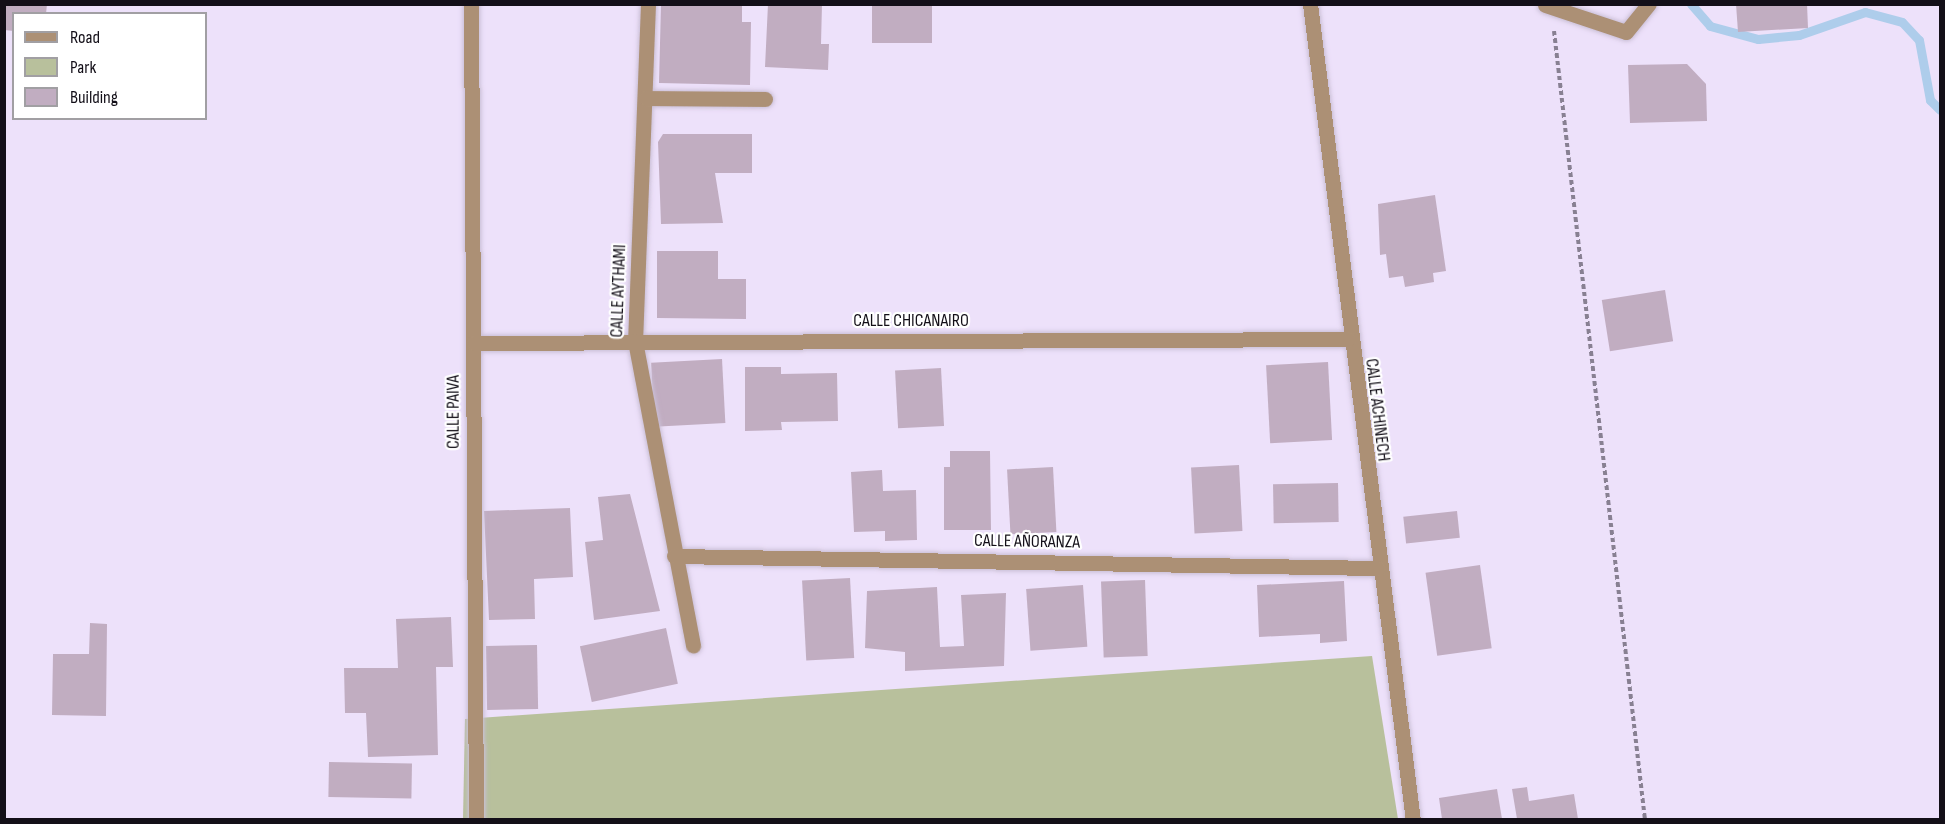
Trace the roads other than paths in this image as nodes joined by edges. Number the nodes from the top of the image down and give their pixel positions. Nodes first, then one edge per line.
1 (471, 4) edge
2 (648, 4) edge
3 (1310, 4) edge
4 (1649, 4) edge
5 (1545, 5) edge
6 (646, 98) junction
7 (765, 99) dead end
8 (1348, 339) junction
9 (635, 341) junction
10 (474, 343) junction
11 (674, 556) junction
12 (1378, 568) junction
13 (693, 645) dead end
14 (476, 819) edge
15 (1413, 819) edge

1 - 10 street, CALLE PAIVA
2 - 6 street, CALLE AYTHAMI
3 - 8 street, CALLE ACHINECH
4 - 5 street
6 - 7 street
6 - 9 street, CALLE AYTHAMI
8 - 9 street, CALLE CHICANAIRO
8 - 12 street, CALLE ACHINECH
9 - 10 street, CALLE CHICANAIRO
9 - 11 street, CALLE AYTHAMI
10 - 14 street, CALLE PAIVA
11 - 12 street, CALLE AÑORANZA
11 - 13 street, CALLE AYTHAMI
12 - 15 street, CALLE ACHINECH

